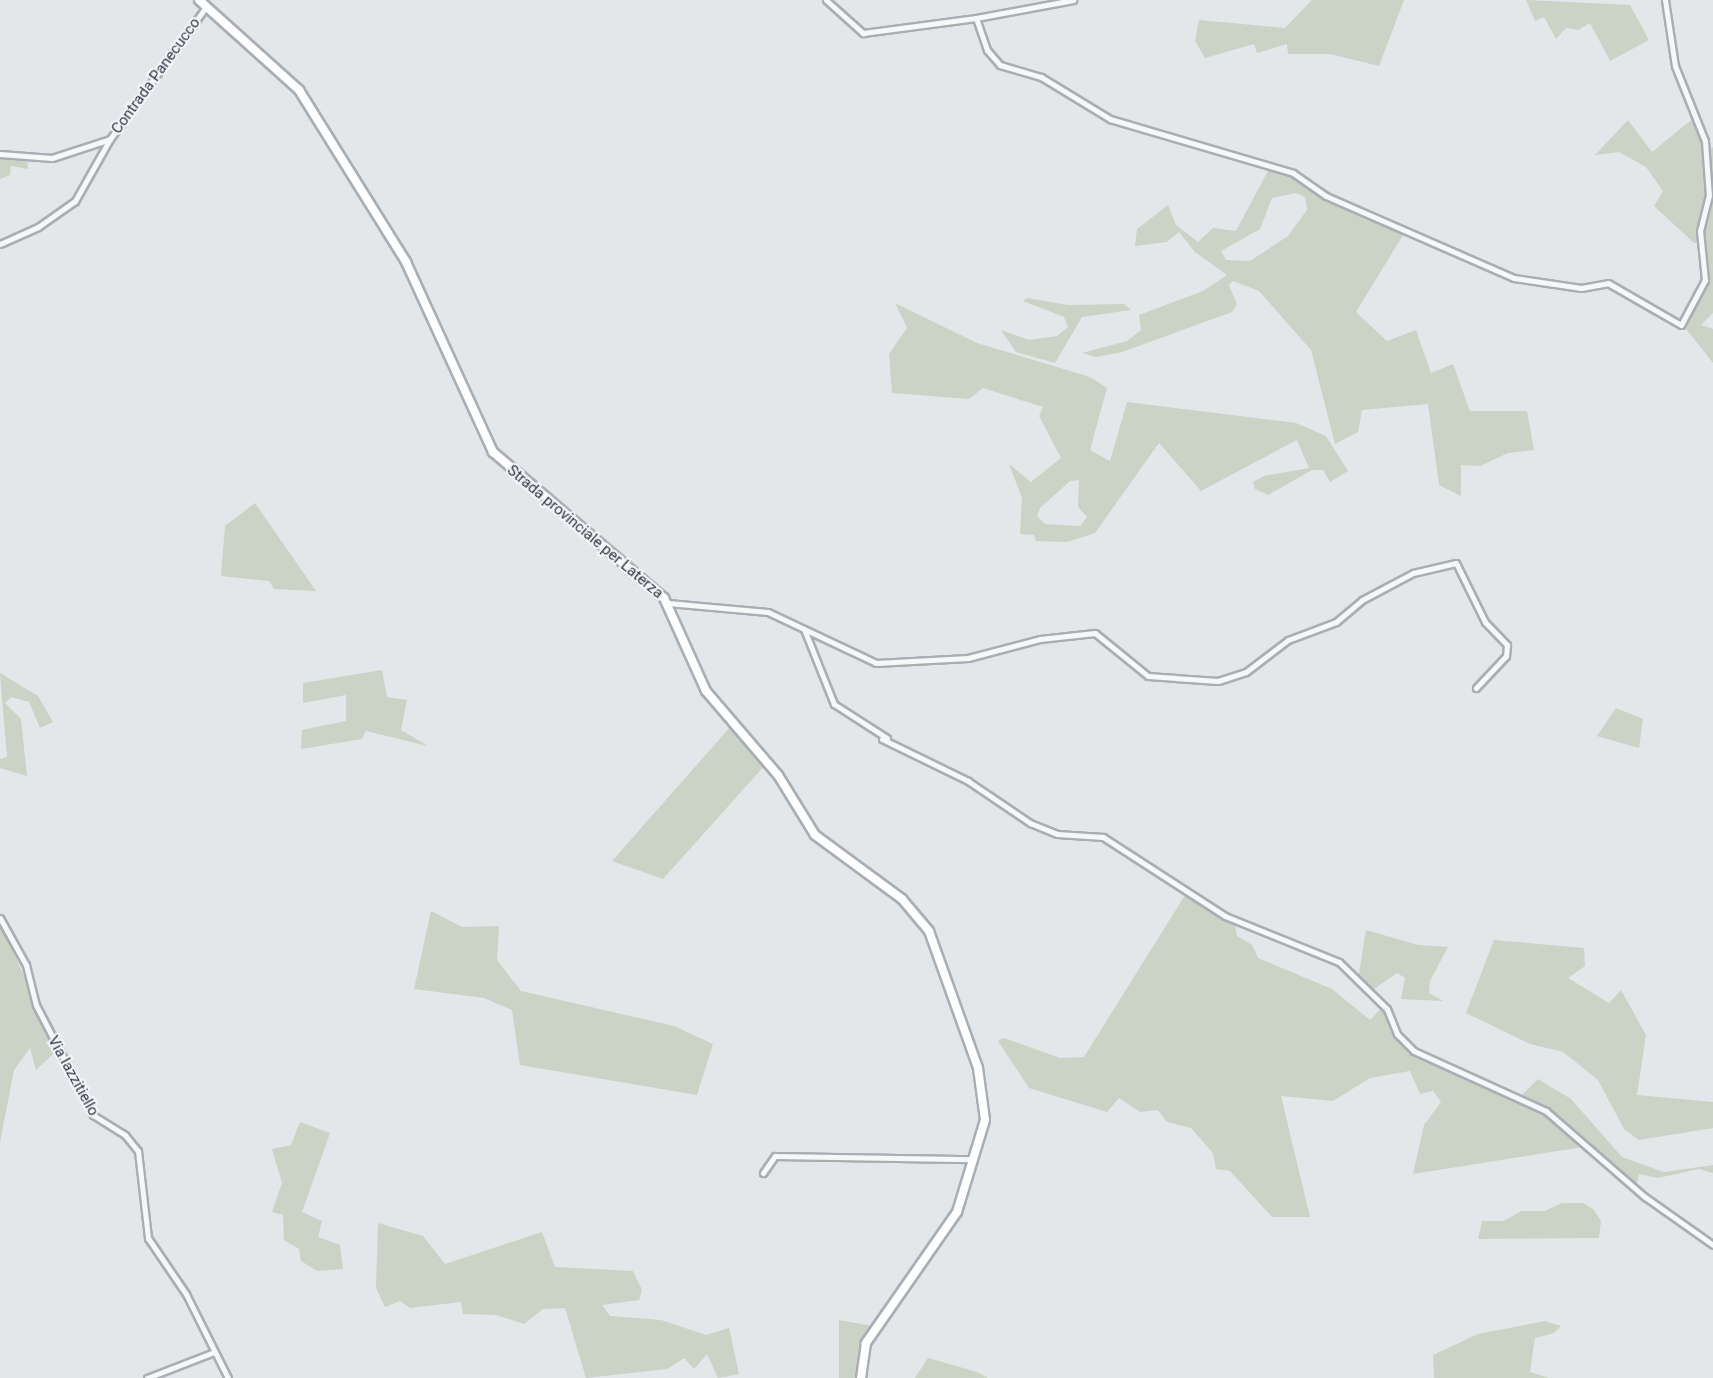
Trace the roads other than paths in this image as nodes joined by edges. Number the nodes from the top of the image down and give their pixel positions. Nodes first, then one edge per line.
1 (199, 0) edge
2 (826, 0) edge
3 (1073, 0) edge
4 (1665, 0) edge
5 (207, 7) junction
6 (976, 18) junction
7 (110, 139) junction
8 (0, 154) edge
9 (0, 244) edge
10 (668, 603) junction
11 (804, 628) junction
12 (1476, 688) dead end
13 (0, 918) edge
14 (974, 1160) junction
15 (763, 1173) dead end
16 (1713, 1245) edge
17 (214, 1352) junction
18 (147, 1378) edge
19 (228, 1378) edge
20 (861, 1378) edge

1 - 5 main road, Strada provinciale per Laterza
2 - 6 street
3 - 6 street
4 - 6 street
5 - 7 street, Contrada Panecucco
5 - 10 main road, Strada provinciale per Laterza
7 - 8 street, Contrada Panecucco
7 - 9 street
10 - 11 street
10 - 14 main road, Strada provinciale per Laterza
11 - 12 street
11 - 16 street
13 - 17 street, Via Iazzitiello
14 - 15 street
14 - 20 main road, Strada provinciale per Laterza
17 - 18 street
17 - 19 street, Via Iazzitiello

